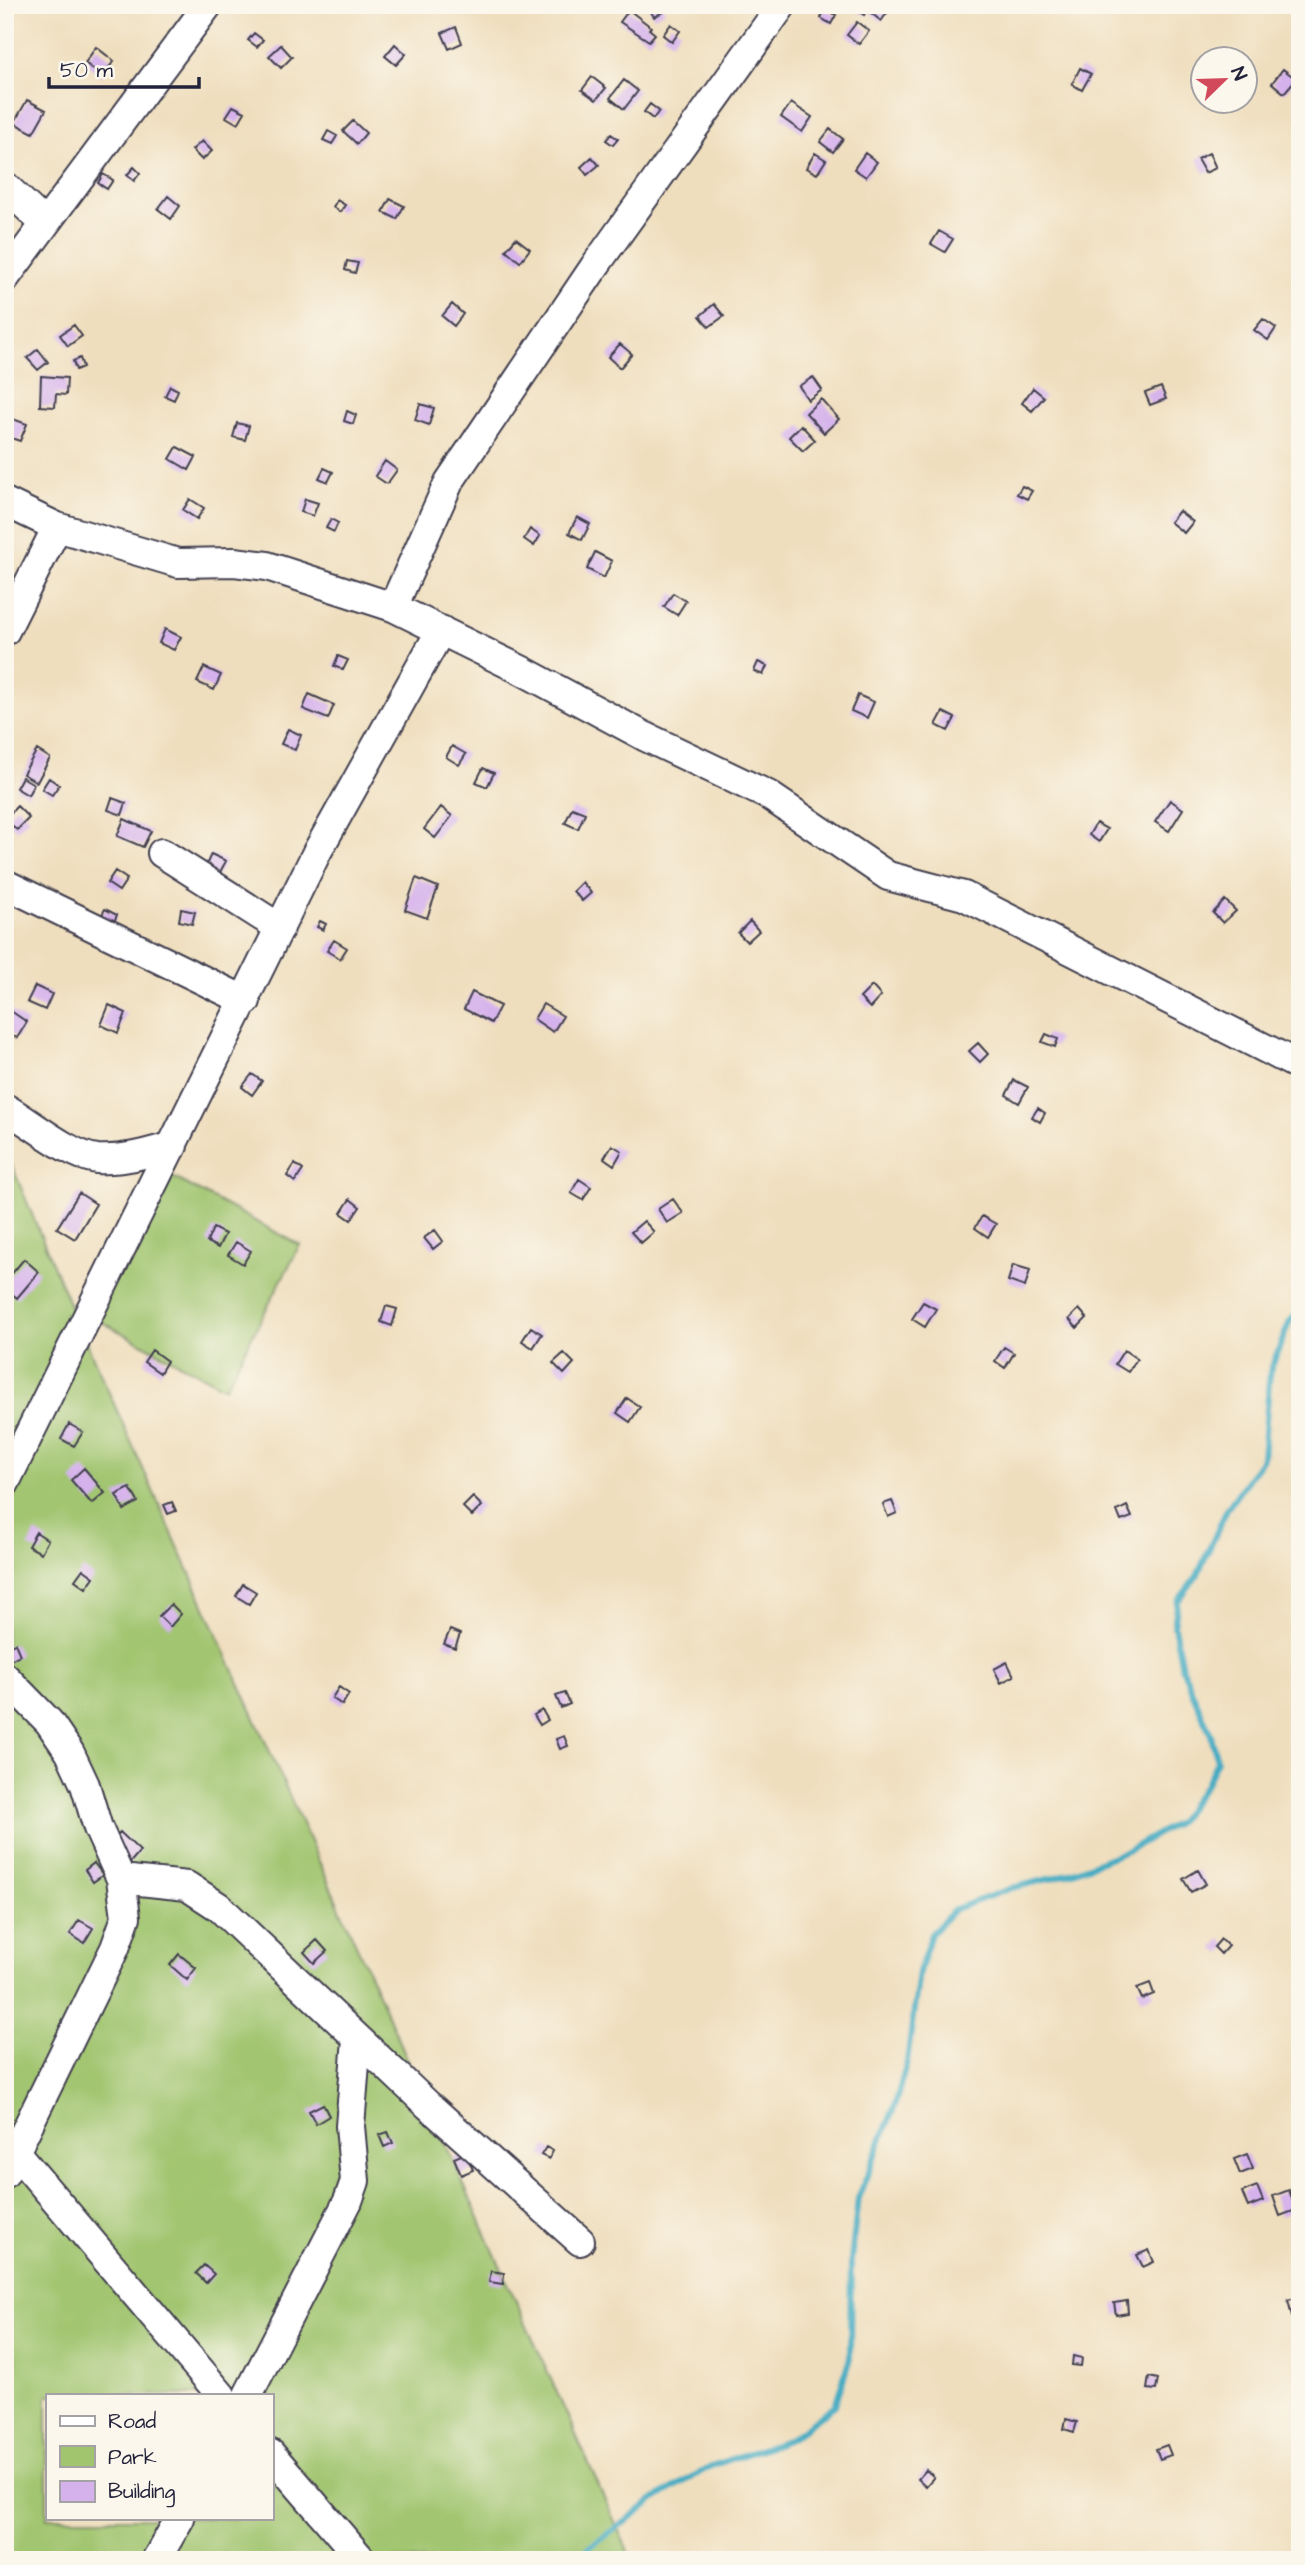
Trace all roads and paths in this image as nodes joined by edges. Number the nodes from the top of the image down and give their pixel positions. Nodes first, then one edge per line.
1 (208, 5) edge
2 (782, 5) edge
3 (5, 186) edge
4 (44, 223) junction
5 (5, 278) edge
6 (5, 502) edge
7 (57, 527) junction
8 (393, 607) junction
9 (441, 630) junction
10 (5, 631) edge
11 (162, 853) dead end
12 (5, 884) edge
13 (280, 928) junction
14 (246, 1001) junction
15 (1300, 1066) edge
16 (5, 1108) edge
17 (173, 1146) junction
18 (5, 1483) edge
19 (5, 1676) edge
20 (121, 1879) junction
21 (357, 2039) junction
22 (9, 2155) edge
23 (580, 2241) dead end
24 (220, 2394) edge
25 (249, 2394) edge
26 (273, 2456) edge
27 (179, 2520) edge
28 (156, 2560) edge
29 (362, 2560) edge

1 - 4 street
2 - 8 street
3 - 4 street
4 - 5 street
6 - 7 street
7 - 8 street
7 - 10 street
8 - 9 street
9 - 13 street
9 - 15 street
11 - 13 street
12 - 14 street
13 - 14 street
14 - 17 street
16 - 17 street
17 - 18 street
19 - 20 street
20 - 21 street
20 - 22 street
21 - 23 street
21 - 25 street
22 - 24 street
26 - 29 street
27 - 28 street

